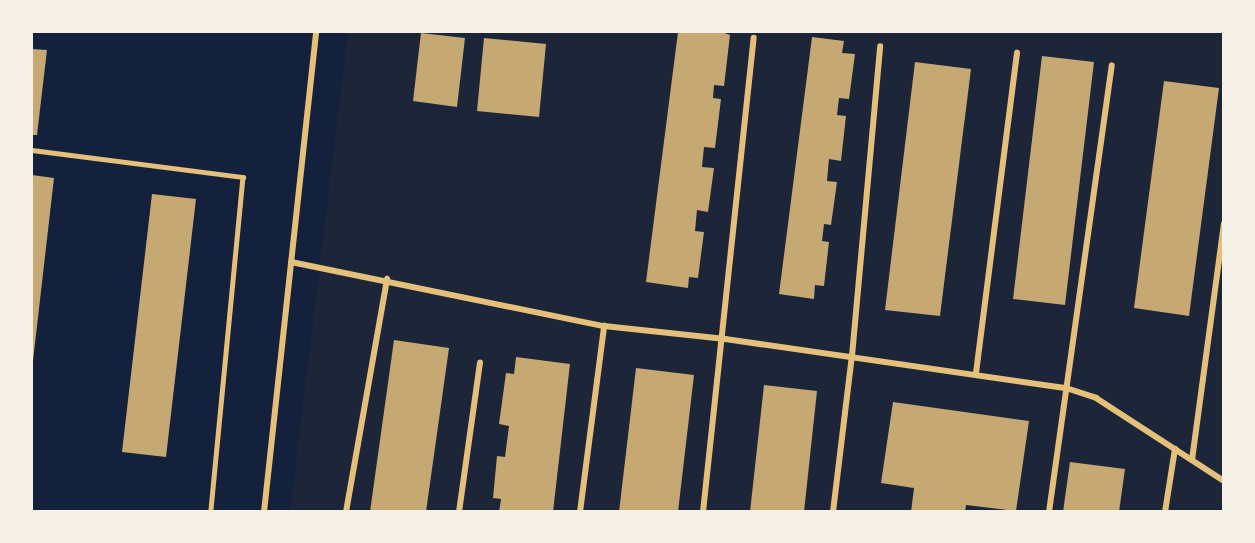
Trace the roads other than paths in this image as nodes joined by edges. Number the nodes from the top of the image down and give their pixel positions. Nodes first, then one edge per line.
1 (315, 32) edge
2 (754, 38) dead end
3 (880, 46) dead end
4 (1017, 53) dead end
5 (1112, 65) dead end
6 (32, 150) edge
7 (1224, 223) edge
8 (291, 262) junction
9 (387, 279) junction
10 (604, 326) junction
11 (724, 339) junction
12 (852, 356) junction
13 (480, 362) dead end
14 (976, 373) junction
15 (1066, 388) junction
16 (1175, 449) junction
17 (1192, 460) junction
18 (1224, 481) edge
19 (211, 512) edge
20 (264, 512) edge
21 (346, 512) edge
22 (459, 512) edge
23 (580, 512) edge
24 (703, 512) edge
25 (833, 512) edge
26 (1049, 512) edge
27 (1165, 512) edge

1 - 8 street
2 - 11 street
3 - 12 street
4 - 14 street
5 - 15 street
6 - 19 lane
7 - 17 street
8 - 9 street
8 - 20 street
9 - 10 street
9 - 21 street
10 - 11 street
10 - 23 street
11 - 12 street
11 - 24 street
12 - 14 street
12 - 25 street
13 - 22 street
14 - 15 street
15 - 16 street
15 - 26 street
16 - 17 street
16 - 27 street
17 - 18 street

